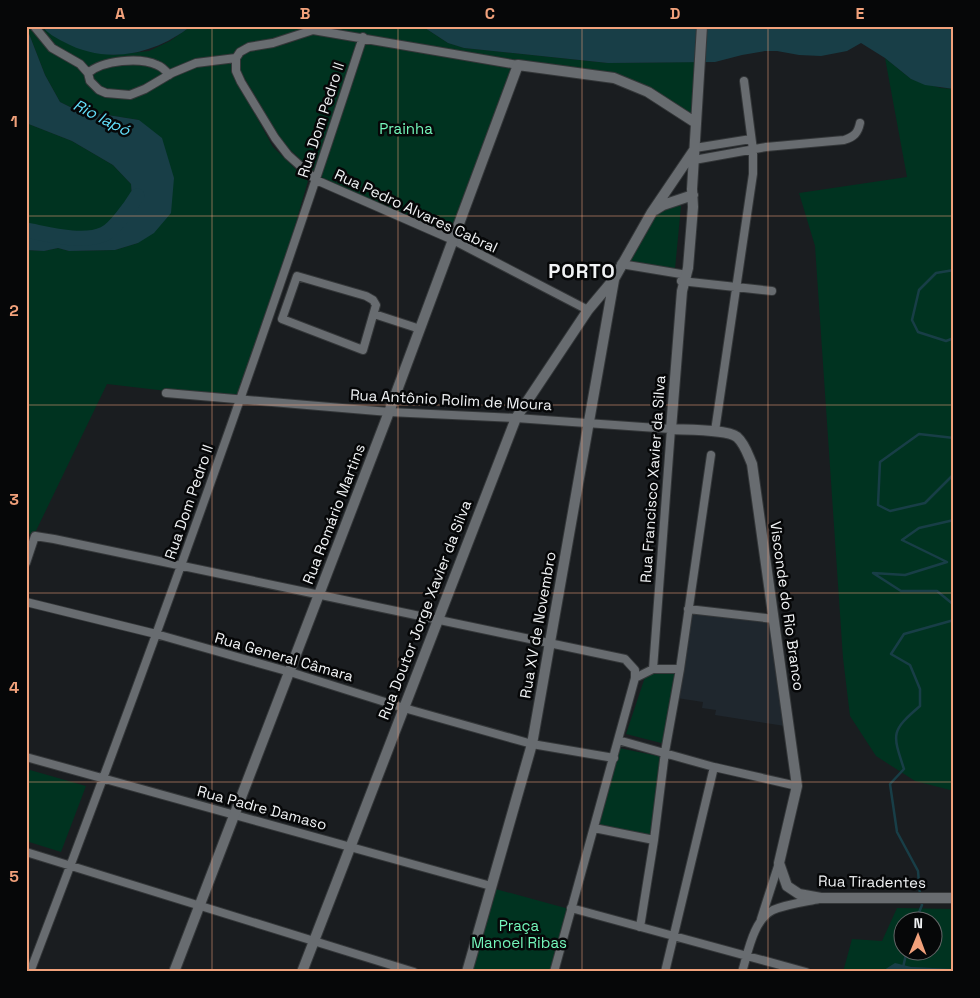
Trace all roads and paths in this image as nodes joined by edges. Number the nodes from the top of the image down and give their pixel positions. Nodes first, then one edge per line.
1 (34, 26) edge
2 (702, 26) edge
3 (363, 38) junction
4 (236, 58) junction
5 (518, 65) junction
6 (88, 73) junction
7 (169, 76) junction
8 (744, 81) dead end
9 (860, 123) dead end
10 (696, 124) junction
11 (751, 139) junction
12 (695, 148) junction
13 (753, 150) junction
14 (694, 160) junction
15 (676, 177) junction
16 (316, 180) junction
17 (692, 191) junction
18 (652, 212) junction
19 (453, 240) junction
20 (621, 264) junction
21 (683, 281) junction
22 (735, 288) junction
23 (772, 291) dead end
24 (605, 298) junction
25 (588, 310) junction
26 (608, 311) junction
27 (374, 314) junction
28 (420, 329) junction
29 (166, 393) dead end
30 (238, 400) junction
31 (389, 412) junction
32 (516, 418) junction
33 (590, 423) junction
34 (671, 429) junction
35 (715, 431) junction
36 (735, 435) joint
37 (711, 454) dead end
38 (26, 563) edge
39 (181, 565) junction
40 (319, 595) junction
41 (26, 602) edge
42 (688, 609) junction
43 (437, 619) junction
44 (774, 619) junction
45 (156, 634) junction
46 (549, 642) junction
47 (653, 669) junction
48 (680, 669) junction
49 (290, 672) junction
50 (635, 678) junction
51 (404, 708) junction
52 (618, 740) junction
53 (532, 744) junction
54 (665, 752) junction
55 (26, 757) edge
56 (614, 758) junction
57 (714, 767) junction
58 (103, 778) junction
59 (797, 786) junction
60 (235, 815) junction
61 (594, 828) junction
62 (654, 840) junction
63 (350, 847) junction
64 (26, 852) edge
65 (779, 863) junction
66 (70, 866) junction
67 (491, 886) junction
68 (821, 898) junction
69 (954, 898) edge
70 (199, 906) junction
71 (571, 908) junction
72 (760, 921) junction
73 (640, 927) junction
74 (674, 936) junction
75 (314, 941) junction
76 (747, 957) junction
77 (30, 972) edge
78 (174, 972) edge
79 (302, 972) edge
80 (414, 972) edge
81 (467, 972) edge
82 (554, 972) edge
83 (665, 972) edge
84 (742, 972) edge
85 (806, 972) edge

1 - 6 street
2 - 10 street, Rua Francisco Xavier da Silva
3 - 4 street
3 - 5 street
3 - 16 street, Rua Dom Pedro II
4 - 7 street
4 - 16 street, Rua Pedro Alvares Cabral
5 - 10 street
5 - 19 street, Rua Romário Martins
6 - 7 street
6 - 7 street
8 - 11 street
9 - 13 street
10 - 12 street, Rua Francisco Xavier da Silva
11 - 12 street
11 - 13 street
12 - 14 street, Rua Francisco Xavier da Silva
12 - 15 street, Rua XV de Novembro
13 - 14 street
13 - 22 street
14 - 17 street, Rua Francisco Xavier da Silva
15 - 17 street
15 - 18 street, Rua XV de Novembro
16 - 19 street, Rua Pedro Alvares Cabral
16 - 30 street, Rua Dom Pedro II
17 - 18 street
17 - 21 street, Rua Francisco Xavier da Silva
18 - 20 street, Rua XV de Novembro
19 - 25 street, Rua Pedro Alvares Cabral
19 - 28 street, Rua Romário Martins
20 - 21 street
20 - 24 street, Rua XV de Novembro
21 - 22 street
21 - 34 street, Rua Francisco Xavier da Silva
22 - 23 street
22 - 35 street
24 - 25 street, Rua Doutor Jorge Xavier da Silva
24 - 26 street, Rua XV de Novembro
25 - 26 street
25 - 32 street, Rua Doutor Jorge Xavier da Silva
26 - 33 street, Rua XV de Novembro
27 - 27 street
27 - 28 street
28 - 31 street, Rua Romário Martins
29 - 30 street, Rua Antônio Rolim de Moura
30 - 31 street, Rua Antônio Rolim de Moura
30 - 39 street, Rua Dom Pedro II
31 - 32 street, Rua Antônio Rolim de Moura
31 - 40 street, Rua Romário Martins
32 - 33 street, Rua Antônio Rolim de Moura
32 - 43 street, Rua Doutor Jorge Xavier da Silva
33 - 34 street, Rua Antônio Rolim de Moura
33 - 46 street, Rua XV de Novembro
34 - 35 street, Rua Antônio Rolim de Moura
34 - 47 street, Rua Francisco Xavier da Silva
35 - 36 street, Rua Antônio Rolim de Moura
36 - 44 street, Visconde do Rio Branco
37 - 42 street
38 - 39 street
39 - 40 street
39 - 45 street, Rua Dom Pedro II
40 - 43 street
40 - 49 street, Rua Romário Martins
41 - 45 street, Rua General Câmara
42 - 44 street
42 - 48 street
43 - 46 street
43 - 51 street, Rua Doutor Jorge Xavier da Silva
44 - 59 street, Visconde do Rio Branco
45 - 49 street, Rua General Câmara
45 - 58 street, Rua Dom Pedro II
46 - 50 street
46 - 53 street, Rua XV de Novembro
47 - 48 street
47 - 50 street
48 - 54 street
49 - 51 street, Rua General Câmara
49 - 60 street, Rua Romário Martins
50 - 52 street
51 - 53 street, Rua General Câmara
51 - 63 street, Rua Doutor Jorge Xavier da Silva
52 - 54 street
52 - 56 street
53 - 56 street, Rua General Câmara
53 - 67 street, Rua XV de Novembro
54 - 57 street
54 - 62 street
55 - 58 street, Rua Padre Damaso
56 - 61 street
57 - 59 street
57 - 74 street
58 - 60 street, Rua Padre Damaso
58 - 66 street, Rua Dom Pedro II
59 - 65 street
60 - 63 street, Rua Padre Damaso
60 - 70 street, Rua Romário Martins
61 - 62 street
61 - 71 street
62 - 73 street
63 - 67 street, Rua Padre Damaso
63 - 75 street, Rua Doutor Jorge Xavier da Silva
64 - 66 street
65 - 68 street, Rua Tiradentes
65 - 72 street
66 - 70 street
66 - 77 street, Rua Dom Pedro II
67 - 81 street, Rua XV de Novembro
68 - 69 street, Rua Tiradentes
68 - 72 street
70 - 75 street
70 - 78 street, Rua Romário Martins
71 - 73 street
71 - 82 street
72 - 76 street
73 - 74 street
74 - 76 street
74 - 83 street
75 - 79 street, Rua Doutor Jorge Xavier da Silva
75 - 80 street
76 - 84 street
76 - 85 street

